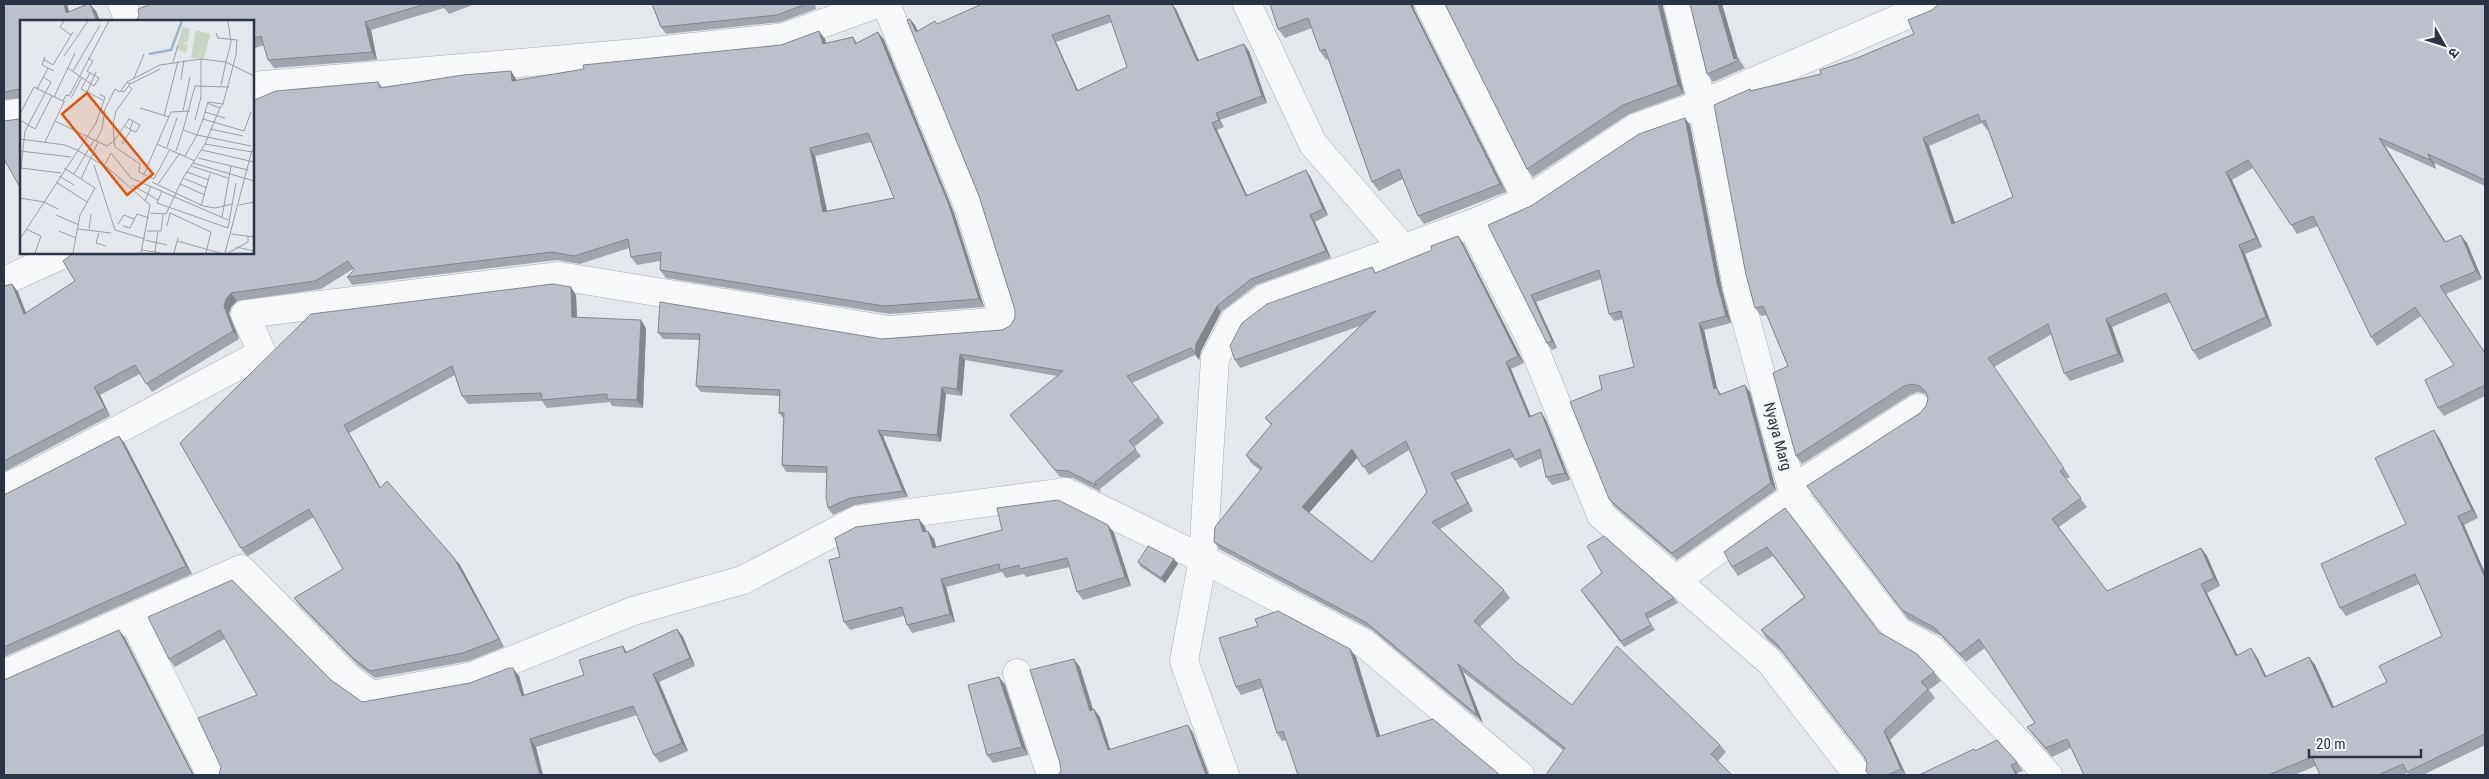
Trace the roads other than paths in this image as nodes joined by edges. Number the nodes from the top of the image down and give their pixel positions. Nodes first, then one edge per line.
1 (122, 4) edge
2 (876, 4) edge
3 (886, 4) edge
4 (1247, 4) edge
5 (1429, 4) edge
6 (1678, 4) edge
7 (1932, 4) edge
8 (129, 20) edge
9 (254, 86) edge
10 (1702, 104) junction
11 (20, 112) edge
12 (4, 116) edge
13 (1527, 200) junction
14 (1470, 224) junction
15 (1403, 248) junction
16 (64, 254) edge
17 (4, 281) edge
18 (1918, 408) dead end
19 (4, 488) edge
20 (1794, 496) junction
21 (1203, 559) junction
22 (1676, 580) junction
23 (132, 617) junction
24 (1017, 673) dead end
25 (4, 674) edge
26 (211, 775) edge
27 (1050, 775) edge
28 (1225, 775) edge
29 (1520, 775) edge
30 (1858, 775) edge
31 (2048, 775) edge

1 - 8 street
2 - 9 street
3 - 19 street
4 - 15 street
5 - 13 street
6 - 10 street, Nyaya Marg
7 - 10 street
10 - 13 street
10 - 20 street, Nyaya Marg
11 - 12 street
13 - 14 street
14 - 15 street
14 - 22 street
15 - 21 street
16 - 17 street
18 - 20 street
20 - 22 street
20 - 31 street, Nyaya Marg
21 - 23 street
21 - 28 street
21 - 29 street
22 - 30 street
23 - 25 street
23 - 26 street
24 - 27 street

